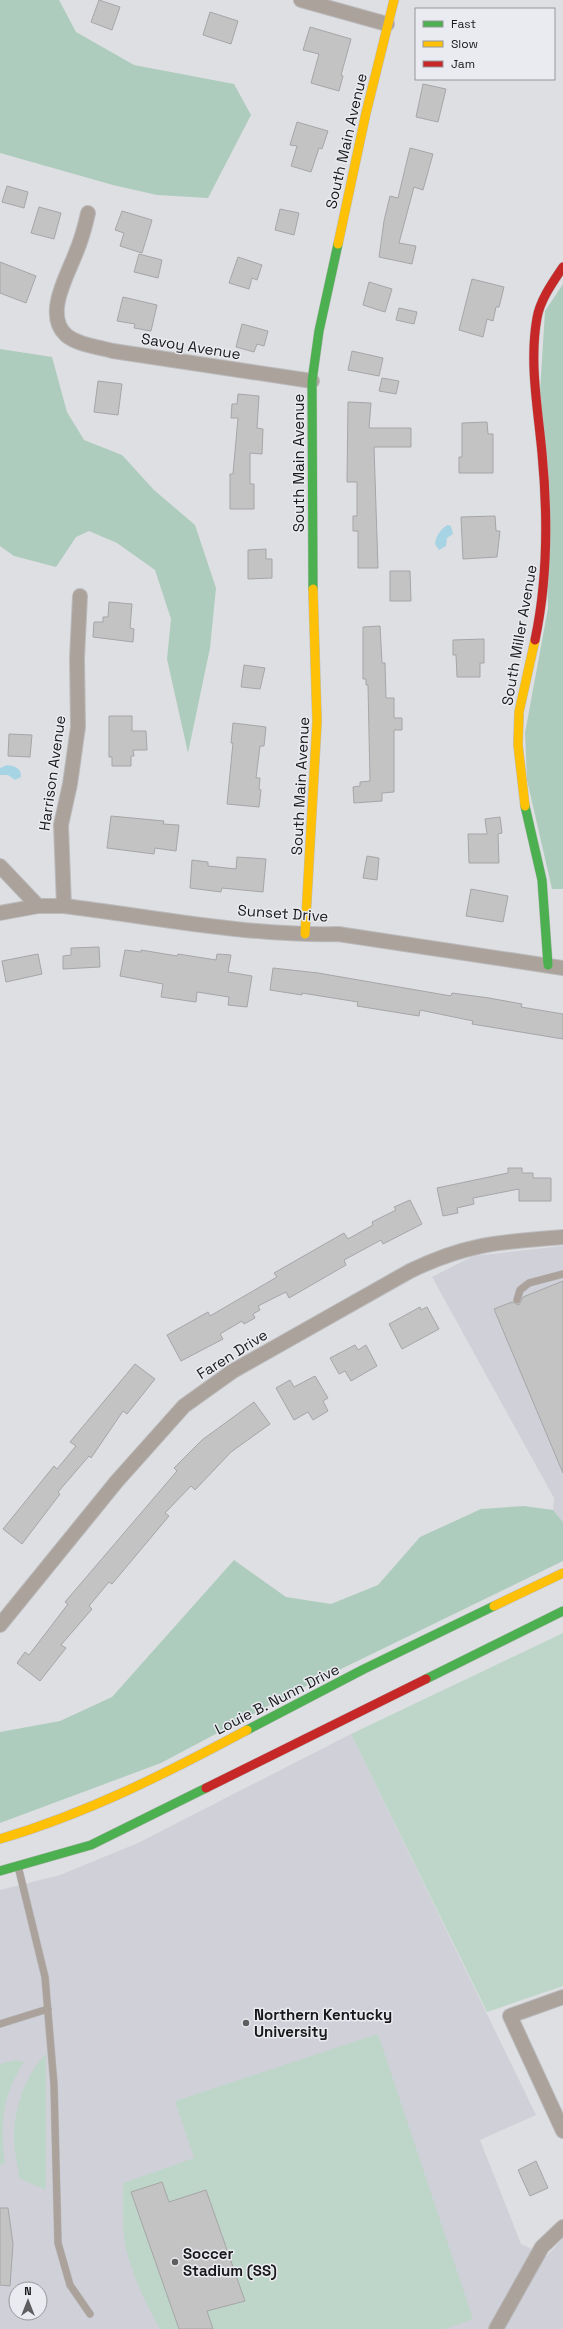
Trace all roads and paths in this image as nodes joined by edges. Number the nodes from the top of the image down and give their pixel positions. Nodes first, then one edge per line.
1 (300, 0) edge
2 (394, 0) edge
3 (388, 24) junction
4 (88, 213) dead end
5 (563, 267) edge
6 (312, 382) junction
7 (80, 596) dead end
8 (0, 866) edge
9 (38, 906) junction
10 (64, 906) junction
11 (0, 913) edge
12 (305, 934) junction
13 (548, 965) junction
14 (563, 968) edge
15 (563, 1237) edge
16 (563, 1274) edge
17 (518, 1300) dead end
18 (563, 1573) edge
19 (563, 1611) edge
20 (0, 1625) edge
21 (0, 1839) edge
22 (18, 1866) junction
23 (0, 1871) edge
24 (563, 1997) edge
25 (48, 2009) junction
26 (0, 2024) edge
27 (563, 2131) edge
28 (563, 2227) edge
29 (90, 2314) dead end
30 (496, 2329) edge

1 - 3 street
2 - 3 street, South Main Avenue
3 - 6 street, South Main Avenue
4 - 6 street, Savoy Avenue
5 - 13 street, South Miller Avenue
6 - 12 street, South Main Avenue
7 - 10 street, Harrison Avenue
8 - 9 street
9 - 10 street, Sunset Drive
9 - 11 street, Sunset Drive
10 - 12 street, Sunset Drive
12 - 13 street, Sunset Drive
13 - 14 street, Sunset Drive
15 - 20 street, Faren Drive
16 - 17 lane
18 - 21 street, Louie B. Nunn Drive
19 - 22 street
22 - 23 street
22 - 25 lane
24 - 27 street
25 - 26 lane
25 - 29 lane
28 - 30 street

